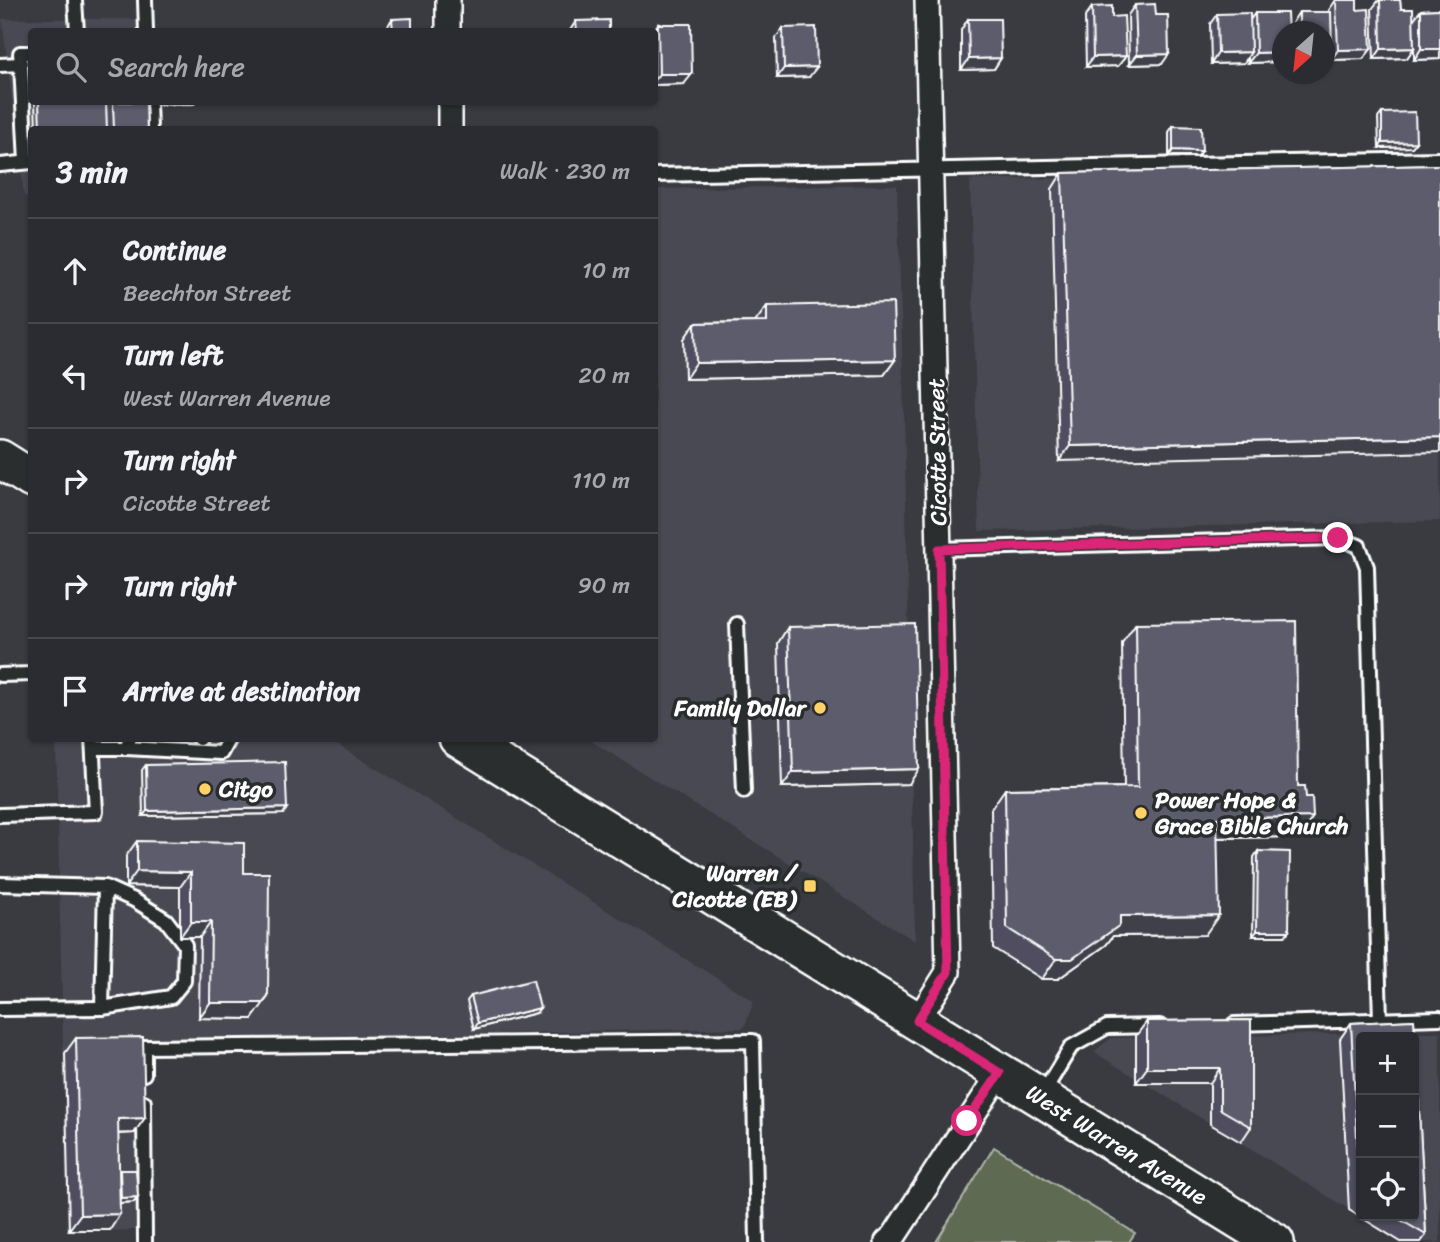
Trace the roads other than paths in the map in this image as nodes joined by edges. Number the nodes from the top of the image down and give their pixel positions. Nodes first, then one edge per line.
1 (75, 0) edge
2 (145, 0) edge
3 (448, 0) edge
4 (927, 0) edge
5 (77, 28) edge
6 (146, 28) edge
7 (448, 28) edge
8 (28, 52) edge
9 (21, 64) junction
10 (0, 65) edge
11 (28, 98) edge
12 (29, 105) edge
13 (149, 105) edge
14 (450, 105) edge
15 (28, 126) edge
16 (150, 126) edge
17 (450, 126) edge
18 (1440, 159) edge
19 (28, 162) edge
20 (0, 165) edge
21 (931, 170) junction
22 (658, 175) edge
23 (0, 459) edge
24 (28, 476) edge
25 (939, 549) junction
26 (737, 624) dead end
27 (28, 674) edge
28 (0, 675) edge
29 (227, 742) edge
30 (464, 742) edge
31 (93, 743) edge
32 (128, 743) edge
33 (744, 791) dead end
34 (0, 815) edge
35 (0, 884) edge
36 (105, 887) junction
37 (0, 1009) edge
38 (102, 1009) junction
39 (1440, 1018) edge
40 (1380, 1020) junction
41 (917, 1021) junction
42 (1216, 1024) edge
43 (1175, 1025) edge
44 (1000, 1073) junction
45 (1039, 1098) junction
46 (145, 1242) edge
47 (757, 1242) edge
48 (887, 1242) edge
49 (1275, 1242) edge

1 - 5 lane
2 - 6 lane
3 - 7 street
4 - 21 street, Cicotte Street
8 - 9 lane
9 - 10 lane
9 - 11 lane
12 - 15 lane
13 - 16 lane
14 - 17 street
18 - 21 lane
19 - 20 lane
21 - 22 lane
21 - 25 street, Cicotte Street
23 - 24 main road
25 - 40 lane
25 - 41 street, Cicotte Street
26 - 33 lane
27 - 28 lane
29 - 32 lane
30 - 41 main road, West Warren Avenue
31 - 32 lane
31 - 34 lane
35 - 36 lane
36 - 38 lane
36 - 38 lane
37 - 38 lane
39 - 40 lane
40 - 42 lane
41 - 44 main road, West Warren Avenue
43 - 45 lane
44 - 45 main road, West Warren Avenue
44 - 48 street
45 - 49 main road, West Warren Avenue
46 - 47 lane

